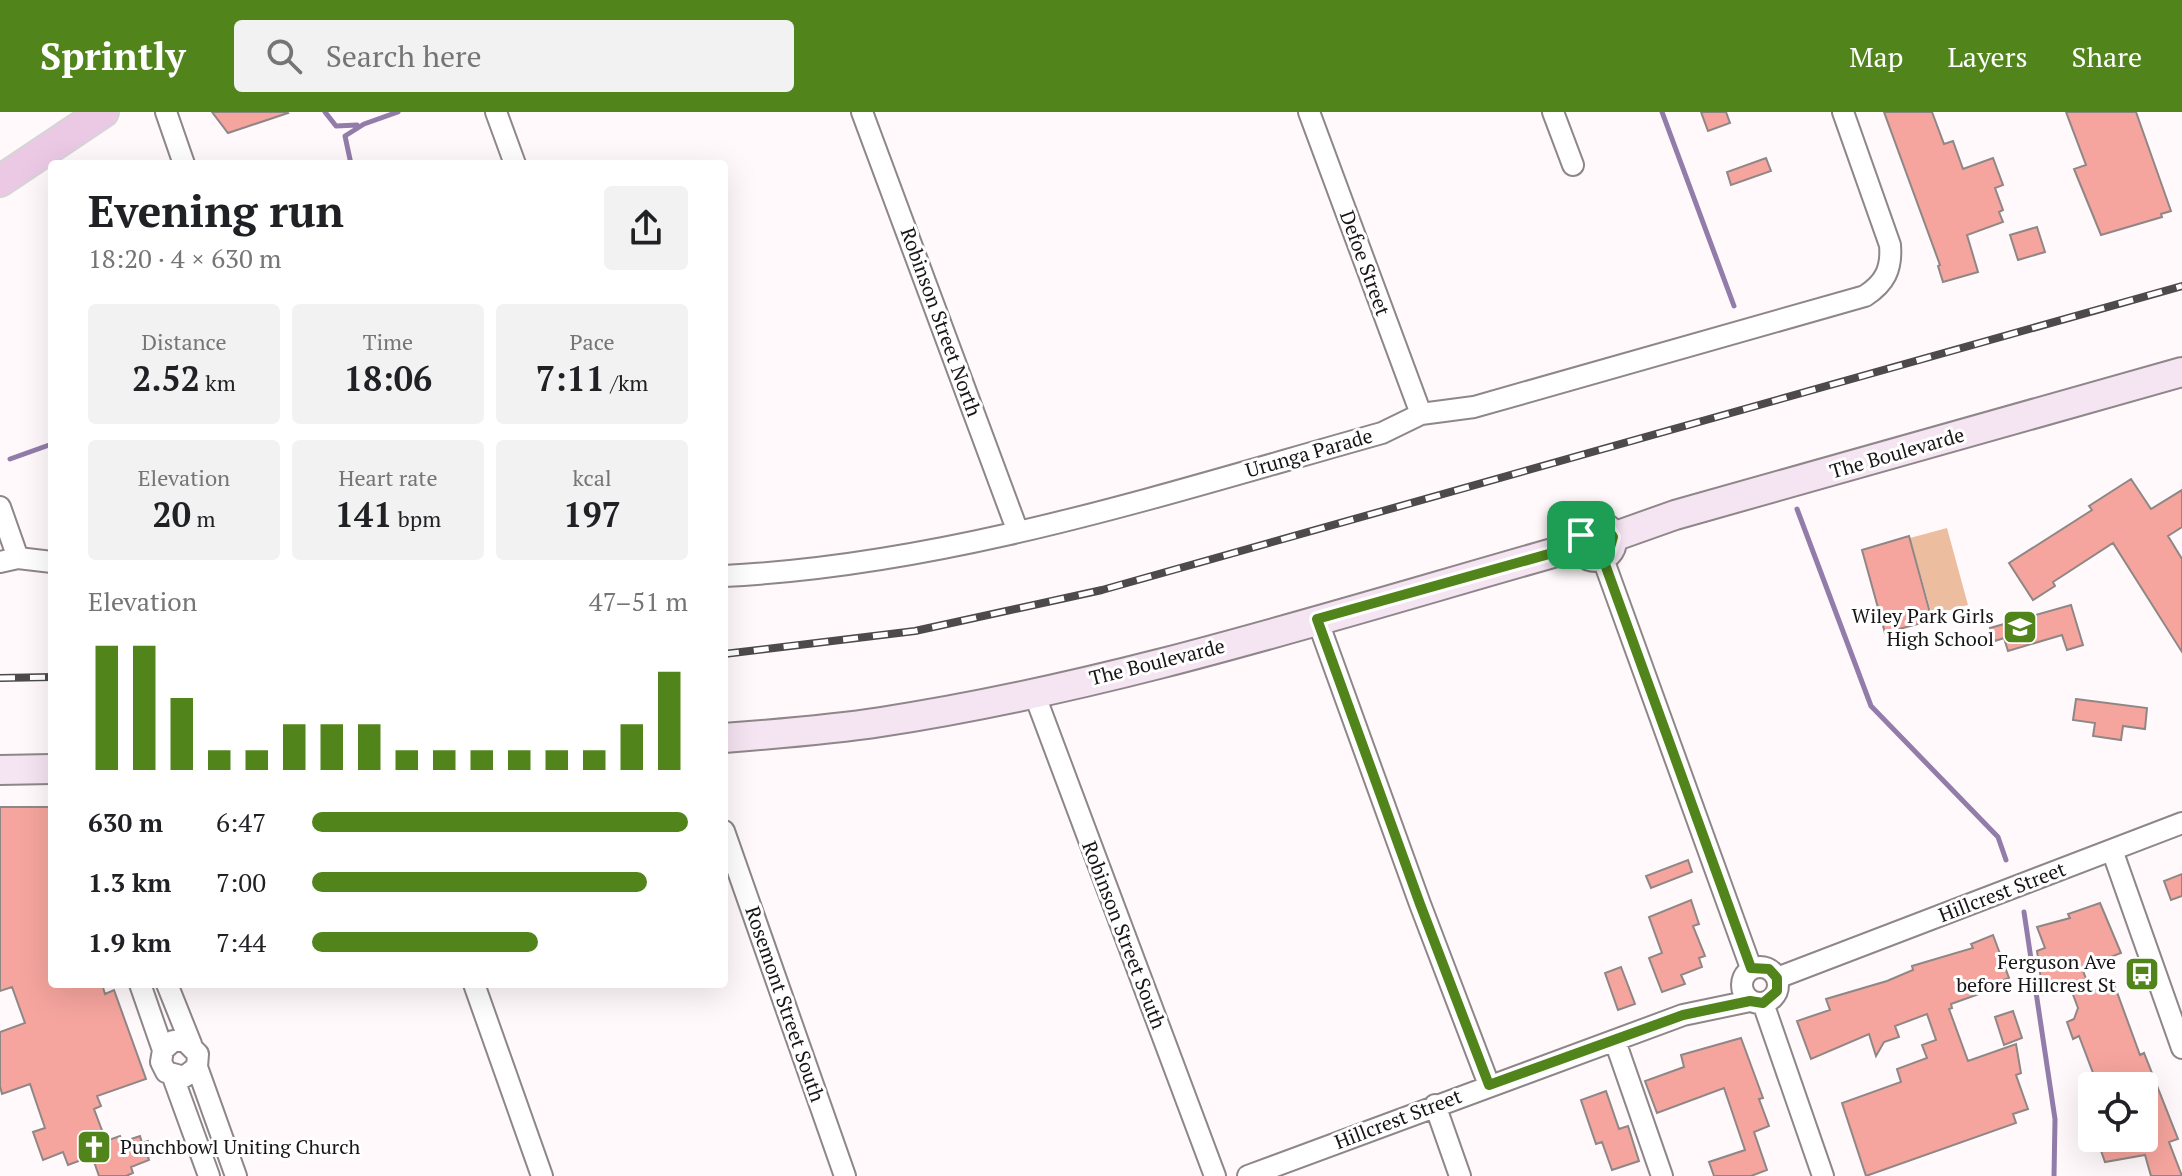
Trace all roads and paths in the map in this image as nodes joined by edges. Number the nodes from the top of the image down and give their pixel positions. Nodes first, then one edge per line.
1 (103, 112) edge
2 (166, 112) edge
3 (496, 112) edge
4 (862, 112) edge
5 (1309, 112) edge
6 (1553, 112) edge
7 (1843, 112) edge
8 (183, 160) edge
9 (514, 160) edge
10 (1573, 165) dead end
11 (0, 181) edge
12 (2182, 372) edge
13 (1421, 414) junction
14 (0, 507) edge
15 (1018, 532) junction
16 (1598, 546) junction
17 (9, 560) edge
18 (48, 562) edge
19 (728, 576) edge
20 (1317, 619) junction
21 (1034, 693) junction
22 (728, 738) edge
23 (48, 769) edge
24 (0, 770) edge
25 (0, 782) edge
26 (48, 784) edge
27 (2182, 823) edge
28 (728, 842) edge
29 (2112, 850) junction
30 (1746, 974) junction
31 (1777, 978) junction
32 (141, 988) edge
33 (169, 988) edge
34 (475, 988) edge
35 (1757, 1002) junction
36 (1683, 1015) junction
37 (1615, 1041) junction
38 (191, 1044) junction
39 (2182, 1048) edge
40 (163, 1050) junction
41 (197, 1067) junction
42 (173, 1077) junction
43 (1489, 1085) junction
44 (1435, 1105) junction
45 (209, 1176) edge
46 (236, 1176) edge
47 (542, 1176) edge
48 (845, 1176) edge
49 (1215, 1176) edge
50 (1248, 1176) edge
51 (1460, 1176) edge
52 (1662, 1176) edge
53 (1823, 1176) edge

1 - 11 main road
2 - 8 street
3 - 9 street
4 - 15 street, Robinson Street North
5 - 13 street, Defoe Street
6 - 10 street
7 - 13 street, Urunga Parade
12 - 16 street, The Boulevarde
13 - 15 street, Urunga Parade
14 - 17 street
15 - 19 street, Urunga Parade
16 - 20 street, The Boulevarde
16 - 30 street
17 - 18 street
20 - 21 street, The Boulevarde
20 - 43 street
21 - 22 street, The Boulevarde
21 - 49 street, Robinson Street South
23 - 24 street
25 - 26 street
27 - 29 street, Hillcrest Street
28 - 48 street, Rosemont Street South
29 - 31 street, Hillcrest Street
29 - 39 street
30 - 31 street
30 - 35 street
30 - 36 street, Hillcrest Street
31 - 35 street
32 - 40 street
33 - 38 street
34 - 47 street
35 - 36 street, Hillcrest Street
35 - 53 street
36 - 37 street, Hillcrest Street
37 - 43 street, Hillcrest Street
37 - 52 street
38 - 40 street
38 - 41 street
40 - 42 street
41 - 42 street
41 - 46 street
42 - 45 street
43 - 44 street, Hillcrest Street
44 - 50 street, Hillcrest Street
44 - 51 street

